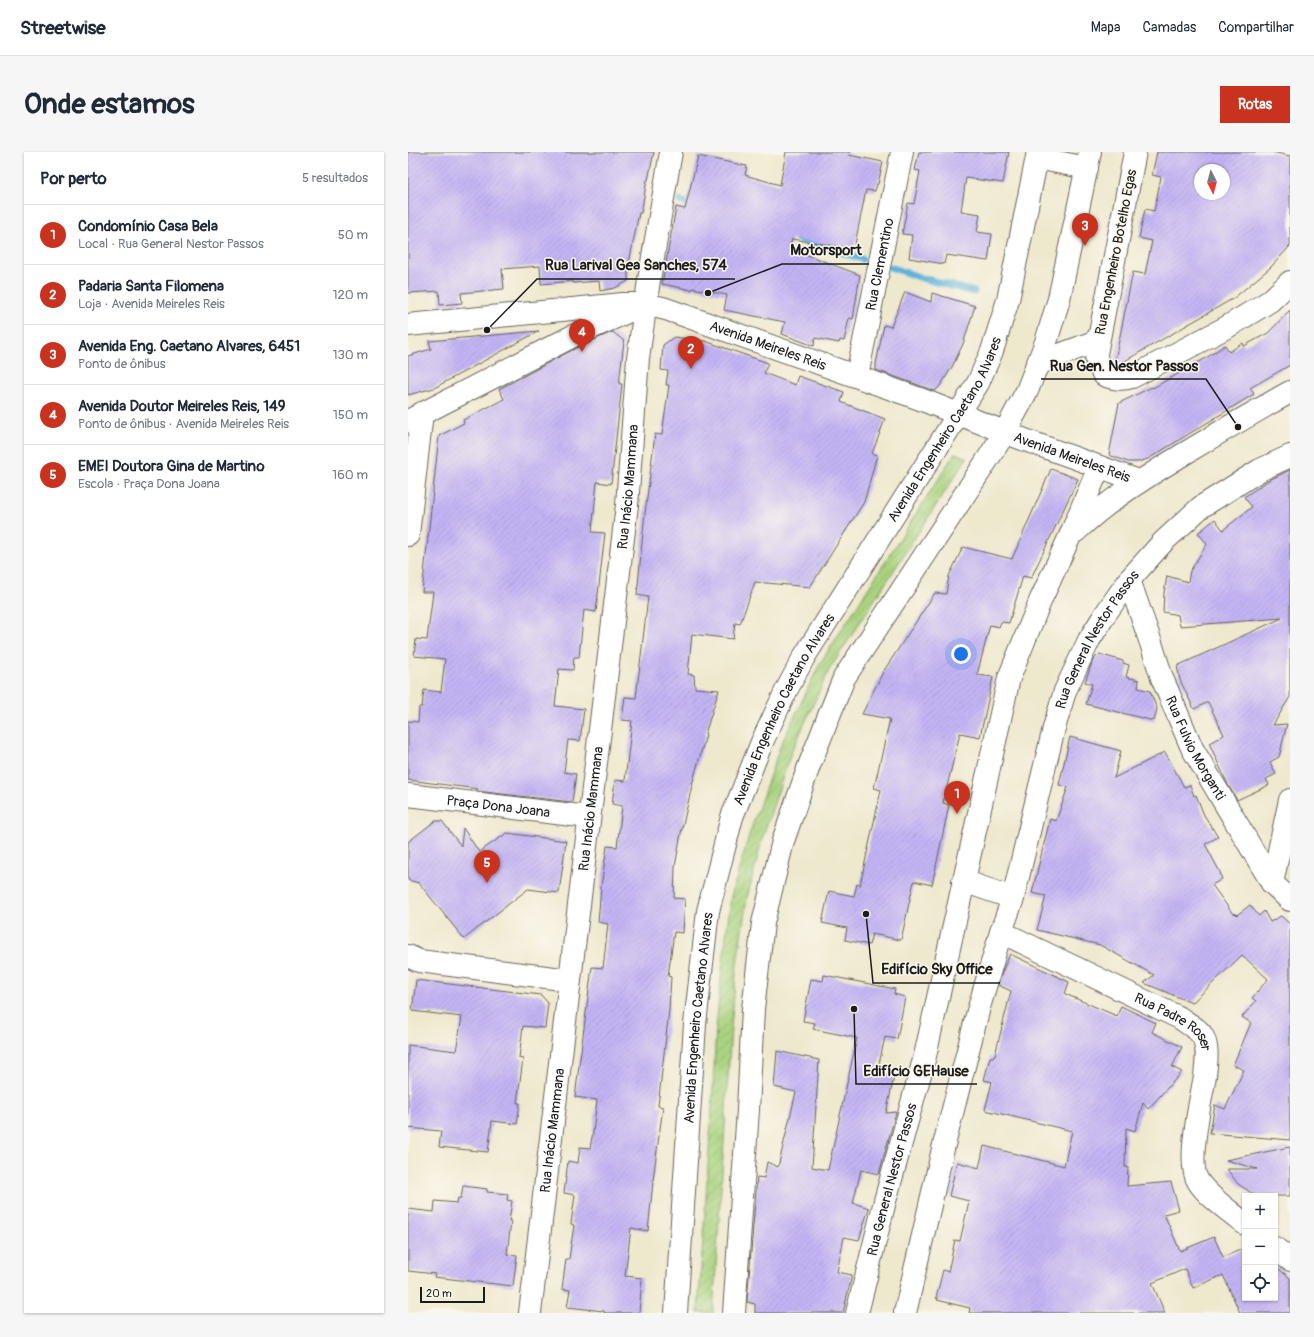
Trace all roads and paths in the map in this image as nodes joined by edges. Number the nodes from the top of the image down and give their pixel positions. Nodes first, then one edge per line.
1 (670, 152) edge
2 (902, 152) edge
3 (1135, 152) edge
4 (1038, 155) edge
5 (1089, 160) edge
6 (1290, 282) edge
7 (645, 304) junction
8 (408, 325) edge
9 (1099, 337) junction
10 (1036, 367) junction
11 (857, 376) junction
12 (1290, 392) edge
13 (959, 414) junction
14 (415, 417) edge
15 (1005, 432) junction
16 (1290, 456) edge
17 (1099, 467) junction
18 (1139, 481) junction
19 (408, 535) edge
20 (1070, 536) junction
21 (1129, 580) junction
22 (408, 795) edge
23 (1290, 800) edge
24 (590, 817) junction
25 (963, 881) junction
26 (1272, 883) junction
27 (1013, 898) junction
28 (1290, 900) edge
29 (1001, 932) junction
30 (408, 956) edge
31 (570, 980) junction
32 (1242, 1221) edge
33 (1278, 1250) edge
34 (1290, 1260) edge
35 (530, 1313) edge
36 (676, 1313) edge
37 (734, 1313) edge
38 (857, 1313) edge
39 (905, 1313) edge

1 - 7 street, Rua Inácio Mammana
2 - 11 street, Rua Clementino
3 - 9 street, Rua Engenheiro Botelho Egas
4 - 5 street
4 - 13 street, Avenida Engenheiro Caetano Alvares
5 - 10 street
6 - 9 street, Rua Engenheiro Botelho Egas
7 - 8 street, Avenida Meireles Reis
7 - 11 street, Avenida Meireles Reis
7 - 14 street
7 - 24 street, Rua Inácio Mammana
9 - 10 street
10 - 15 street
11 - 13 street, Avenida Meireles Reis
12 - 18 street, Rua General Nestor Passos
13 - 15 street, Avenida Meireles Reis
13 - 36 street, Avenida Engenheiro Caetano Alvares
14 - 19 street
15 - 17 street, Avenida Meireles Reis
15 - 37 street
16 - 21 street, Rua General Nestor Passos
17 - 18 street, Avenida Meireles Reis
17 - 20 street, Rua General Nestor Passos
18 - 20 street, Rua General Nestor Passos
20 - 25 street, Rua General Nestor Passos
21 - 26 street, Rua Fulvio Morganti
21 - 27 street, Rua General Nestor Passos
22 - 24 street, Praça Dona Joana
23 - 26 street
24 - 31 street, Rua Inácio Mammana
25 - 27 street
25 - 38 street, Rua General Nestor Passos
26 - 28 street, Rua Fulvio Morganti
27 - 29 street, Rua General Nestor Passos
29 - 32 street, Rua Padre Roser
29 - 39 street, Rua General Nestor Passos
30 - 31 street
31 - 35 street, Rua Inácio Mammana
33 - 34 street

